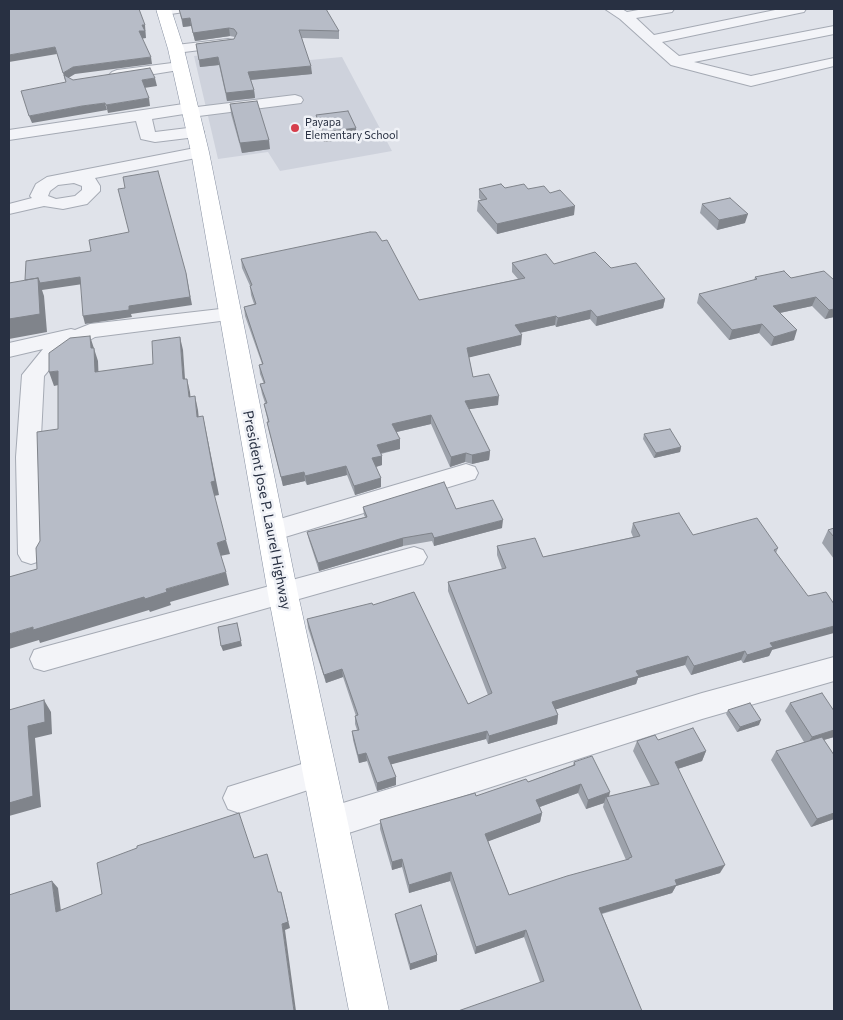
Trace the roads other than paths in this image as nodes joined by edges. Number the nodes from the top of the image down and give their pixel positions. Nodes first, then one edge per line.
1 (169, 9) edge
2 (667, 9) edge
3 (799, 9) edge
4 (618, 13) edge
5 (834, 30) edge
6 (651, 40) junction
7 (230, 42) edge
8 (178, 57) junction
9 (676, 62) junction
10 (834, 62) edge
11 (104, 77) edge
12 (295, 100) dead end
13 (143, 115) junction
14 (194, 126) junction
15 (9, 135) edge
16 (76, 178) junction
17 (44, 201) junction
18 (9, 208) edge
19 (229, 314) junction
20 (90, 332) junction
21 (9, 350) edge
22 (18, 460) edge
23 (466, 473) dead end
24 (272, 531) junction
25 (31, 554) dead end
26 (414, 557) dead end
27 (283, 594) junction
28 (44, 659) dead end
29 (834, 669) edge
30 (321, 772) junction
31 (239, 798) dead end
32 (330, 823) junction
33 (369, 1011) edge

1 - 8 highway, President Jose P. Laurel Highway
2 - 4 street
3 - 6 street
4 - 6 street
5 - 9 street
6 - 9 street
7 - 8 street
8 - 11 street
8 - 14 highway, President Jose P. Laurel Highway
9 - 10 street
12 - 14 street
13 - 14 street
13 - 14 street
13 - 15 street
14 - 16 street
14 - 19 highway, President Jose P. Laurel Highway
16 - 17 street
16 - 17 street
17 - 18 street
19 - 20 street
19 - 24 highway, President Jose P. Laurel Highway
20 - 21 street
20 - 22 street
22 - 25 street
23 - 24 street
24 - 27 highway, President Jose P. Laurel Highway
26 - 27 street
27 - 28 street
27 - 30 highway, President Jose P. Laurel Highway
29 - 32 street
30 - 31 street
30 - 32 highway, President Jose P. Laurel Highway
32 - 33 highway, President Jose P. Laurel Highway

